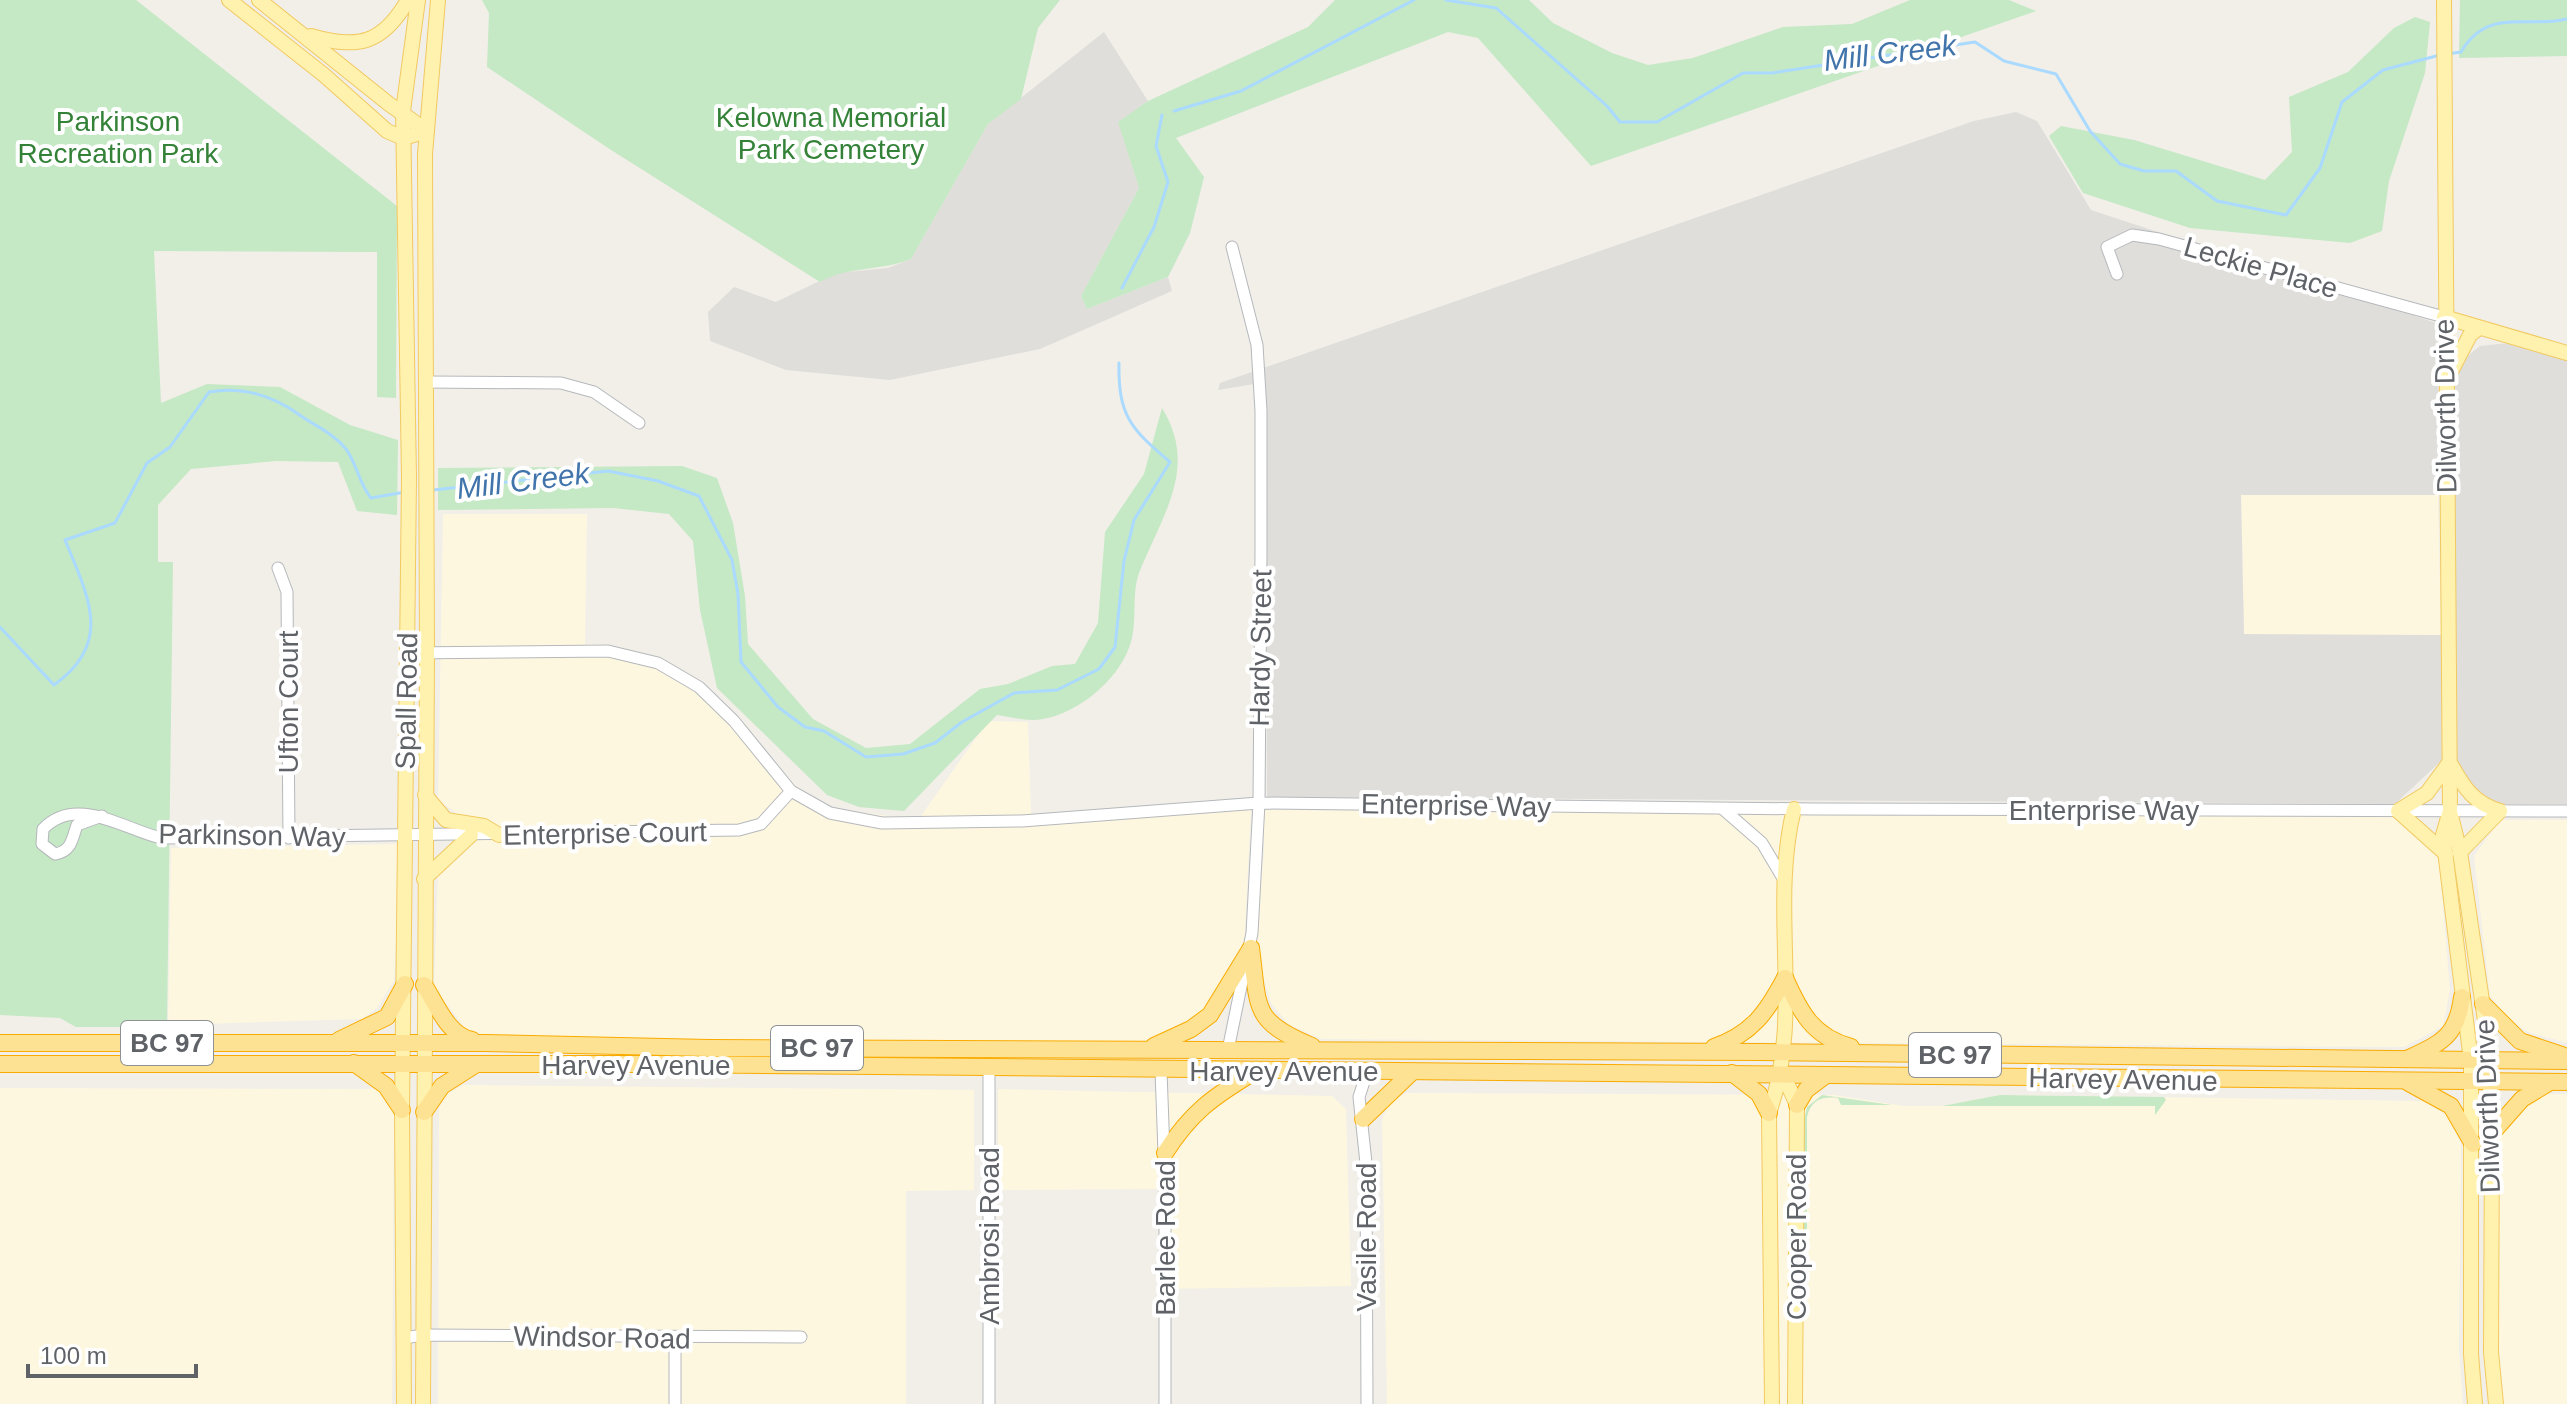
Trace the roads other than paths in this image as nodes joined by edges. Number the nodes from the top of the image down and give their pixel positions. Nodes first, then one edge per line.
1 (229, 0) edge
2 (259, 0) edge
3 (408, 0) edge
4 (418, 0) edge
5 (438, 0) edge
6 (2444, 0) edge
7 (303, 34) junction
8 (403, 111) junction
9 (427, 131) junction
10 (403, 138) junction
11 (1232, 247) dead end
12 (2117, 274) dead end
13 (2444, 317) junction
14 (2479, 328) junction
15 (2567, 353) edge
16 (425, 382) junction
17 (2445, 382) junction
18 (639, 423) dead end
19 (278, 568) dead end
20 (427, 652) junction
21 (408, 653) junction
22 (2450, 762) junction
23 (791, 791) junction
24 (425, 795) junction
25 (1259, 803) junction
26 (1722, 808) junction
27 (1794, 809) junction
28 (2398, 811) junction
29 (2450, 811) junction
30 (2500, 811) junction
31 (2567, 811) edge
32 (102, 816) junction
33 (425, 832) junction
34 (471, 835) junction
35 (499, 835) junction
36 (404, 837) junction
37 (289, 838) junction
38 (2453, 853) junction
39 (424, 879) junction
40 (1784, 880) junction
41 (1251, 948) junction
42 (1785, 978) junction
43 (405, 984) junction
44 (424, 985) junction
45 (2462, 997) junction
46 (2483, 1004) junction
47 (335, 1042) junction
48 (403, 1042) junction
49 (0, 1043) edge
50 (485, 1043) junction
51 (425, 1044) junction
52 (1030, 1047) junction
53 (1149, 1048) junction
54 (1228, 1050) junction
55 (1321, 1050) junction
56 (1419, 1051) junction
57 (1701, 1052) junction
58 (1784, 1053) junction
59 (1880, 1054) junction
60 (2209, 1057) junction
61 (2567, 1059) edge
62 (2402, 1061) junction
63 (2471, 1061) junction
64 (2489, 1062) junction
65 (20, 1063) junction
66 (354, 1063) junction
67 (0, 1064) edge
68 (403, 1064) junction
69 (425, 1064) junction
70 (476, 1064) junction
71 (989, 1068) junction
72 (1161, 1071) junction
73 (1185, 1071) junction
74 (1254, 1072) junction
75 (1367, 1072) junction
76 (1412, 1072) junction
77 (1732, 1073) junction
78 (1783, 1074) junction
79 (0, 1075) edge
80 (1826, 1075) junction
81 (2184, 1080) junction
82 (2481, 1081) junction
83 (2407, 1082) junction
84 (2559, 1082) edge
85 (1797, 1105) junction
86 (402, 1110) junction
87 (424, 1112) junction
88 (1769, 1113) junction
89 (1363, 1119) junction
90 (2492, 1133) junction
91 (2473, 1144) junction
92 (1165, 1153) junction
93 (423, 1335) junction
94 (801, 1337) dead end
95 (404, 1338) junction
96 (675, 1338) junction
97 (404, 1404) edge
98 (423, 1404) edge
99 (675, 1404) edge
100 (989, 1404) edge
101 (1165, 1404) edge
102 (1367, 1404) edge
103 (1772, 1404) edge
104 (1795, 1404) edge
105 (2475, 1404) edge
106 (2496, 1404) edge

1 - 10 main road
2 - 7 main road
3 - 7 main road
4 - 8 main road, Spall Road
5 - 9 main road, Spall Road
6 - 13 main road, Dilworth Drive
7 - 8 main road
8 - 9 main road
8 - 10 main road, Spall Road
9 - 10 main road
9 - 16 main road, Spall Road
10 - 21 main road, Spall Road
11 - 25 street, Hardy Street
12 - 13 street, Leckie Place
13 - 14 main road
13 - 17 main road, Dilworth Drive
14 - 15 main road
14 - 17 main road
16 - 18 street
16 - 20 main road, Spall Road
17 - 22 main road, Dilworth Drive
19 - 37 street, Ufton Court
20 - 21 street, Enterprise Way
20 - 23 street, Enterprise Way
20 - 24 main road, Spall Road
21 - 36 main road, Spall Road
22 - 28 main road
22 - 29 main road, Dilworth Drive
22 - 30 main road
23 - 25 street, Enterprise Way
23 - 35 street, Enterprise Court
24 - 33 main road, Spall Road
24 - 35 main road
25 - 26 street, Enterprise Way
25 - 41 street, Hardy Street
26 - 27 street, Enterprise Way
26 - 40 street
27 - 28 street, Enterprise Way
27 - 40 main road, Cooper Road
28 - 29 street, Enterprise Way
28 - 38 main road
29 - 30 street, Enterprise Way
29 - 38 main road, Dilworth Drive
30 - 31 street, Enterprise Way
30 - 38 main road
32 - 32 street, Parkinson Way
32 - 37 street, Parkinson Way
33 - 34 street, Enterprise Court
33 - 36 street, Enterprise Court
33 - 39 main road, Spall Road
34 - 35 street, Enterprise Court
34 - 39 main road
36 - 37 street, Parkinson Way
36 - 43 main road, Spall Road
38 - 45 main road, Dilworth Drive
38 - 46 main road, Dilworth Drive
39 - 44 main road, Spall Road
40 - 42 main road, Cooper Road
41 - 53 highway
41 - 54 street, Hardy Street
41 - 55 highway
42 - 57 highway
42 - 58 main road, Cooper Road
42 - 59 highway
43 - 47 highway
43 - 48 main road, Spall Road
44 - 50 highway
44 - 51 main road, Spall Road
45 - 62 highway
45 - 63 main road, Dilworth Drive
46 - 61 highway
46 - 64 main road, Dilworth Drive
47 - 48 highway, Harvey Avenue / BC 97
47 - 49 highway, Harvey Avenue / BC 97
48 - 51 highway, Harvey Avenue / BC 97
48 - 68 main road, Spall Road
50 - 51 highway, Harvey Avenue / BC 97
50 - 52 highway, Harvey Avenue / BC 97
51 - 69 main road, Spall Road
52 - 53 highway, Harvey Avenue / BC 97
52 - 71 highway
53 - 54 highway, Harvey Avenue / BC 97
54 - 55 highway, Harvey Avenue / BC 97
54 - 73 highway
55 - 56 highway, Harvey Avenue / BC 97
56 - 57 highway, Harvey Avenue / BC 97
56 - 75 highway
57 - 58 highway, Harvey Avenue / BC 97
58 - 59 highway, Harvey Avenue / BC 97
58 - 78 main road, Cooper Road
59 - 60 highway, Harvey Avenue / BC 97
60 - 62 highway, Harvey Avenue / BC 97
60 - 81 highway
61 - 64 highway, Harvey Avenue / BC 97
62 - 63 highway, Harvey Avenue / BC 97
63 - 64 highway, Harvey Avenue / BC 97
63 - 82 main road, Dilworth Drive
64 - 82 main road, Dilworth Drive
65 - 66 highway, Harvey Avenue / BC 97
65 - 67 highway, Harvey Avenue / BC 97
65 - 79 highway
66 - 68 highway, Harvey Avenue / BC 97
66 - 86 highway
68 - 69 highway, Harvey Avenue / BC 97
68 - 86 main road, Spall Road
69 - 70 highway, Harvey Avenue / BC 97
69 - 87 main road, Spall Road
70 - 71 highway, Harvey Avenue / BC 97
70 - 87 highway
71 - 72 highway, Harvey Avenue / BC 97
71 - 100 street, Ambrosi Road
72 - 73 highway, Harvey Avenue / BC 97
72 - 92 street, Barlee Road
73 - 74 highway, Harvey Avenue / BC 97
74 - 75 highway, Harvey Avenue / BC 97
74 - 92 highway
75 - 76 highway, Harvey Avenue / BC 97
75 - 89 street, Vasile Road
76 - 77 highway, Harvey Avenue / BC 97
76 - 89 highway
77 - 78 highway, Harvey Avenue / BC 97
77 - 88 highway
78 - 80 highway, Harvey Avenue / BC 97
78 - 85 main road, Cooper Road
78 - 88 main road, Cooper Road
80 - 81 highway, Harvey Avenue / BC 97
80 - 85 highway
81 - 83 highway, Harvey Avenue / BC 97
82 - 83 highway, Harvey Avenue / BC 97
82 - 84 highway, Harvey Avenue / BC 97
82 - 90 main road, Dilworth Drive
82 - 91 main road, Dilworth Drive
83 - 91 highway
84 - 90 highway
85 - 104 main road, Cooper Road
86 - 95 main road, Spall Road
87 - 93 main road, Spall Road
88 - 103 main road, Cooper Road
89 - 102 street, Vasile Road
90 - 106 main road, Dilworth Drive
91 - 105 main road, Dilworth Drive
92 - 101 street, Barlee Road
93 - 95 street, Windsor Road
93 - 96 street, Windsor Road
93 - 98 main road, Spall Road
94 - 96 street, Windsor Road
95 - 97 main road, Spall Road
96 - 99 street

